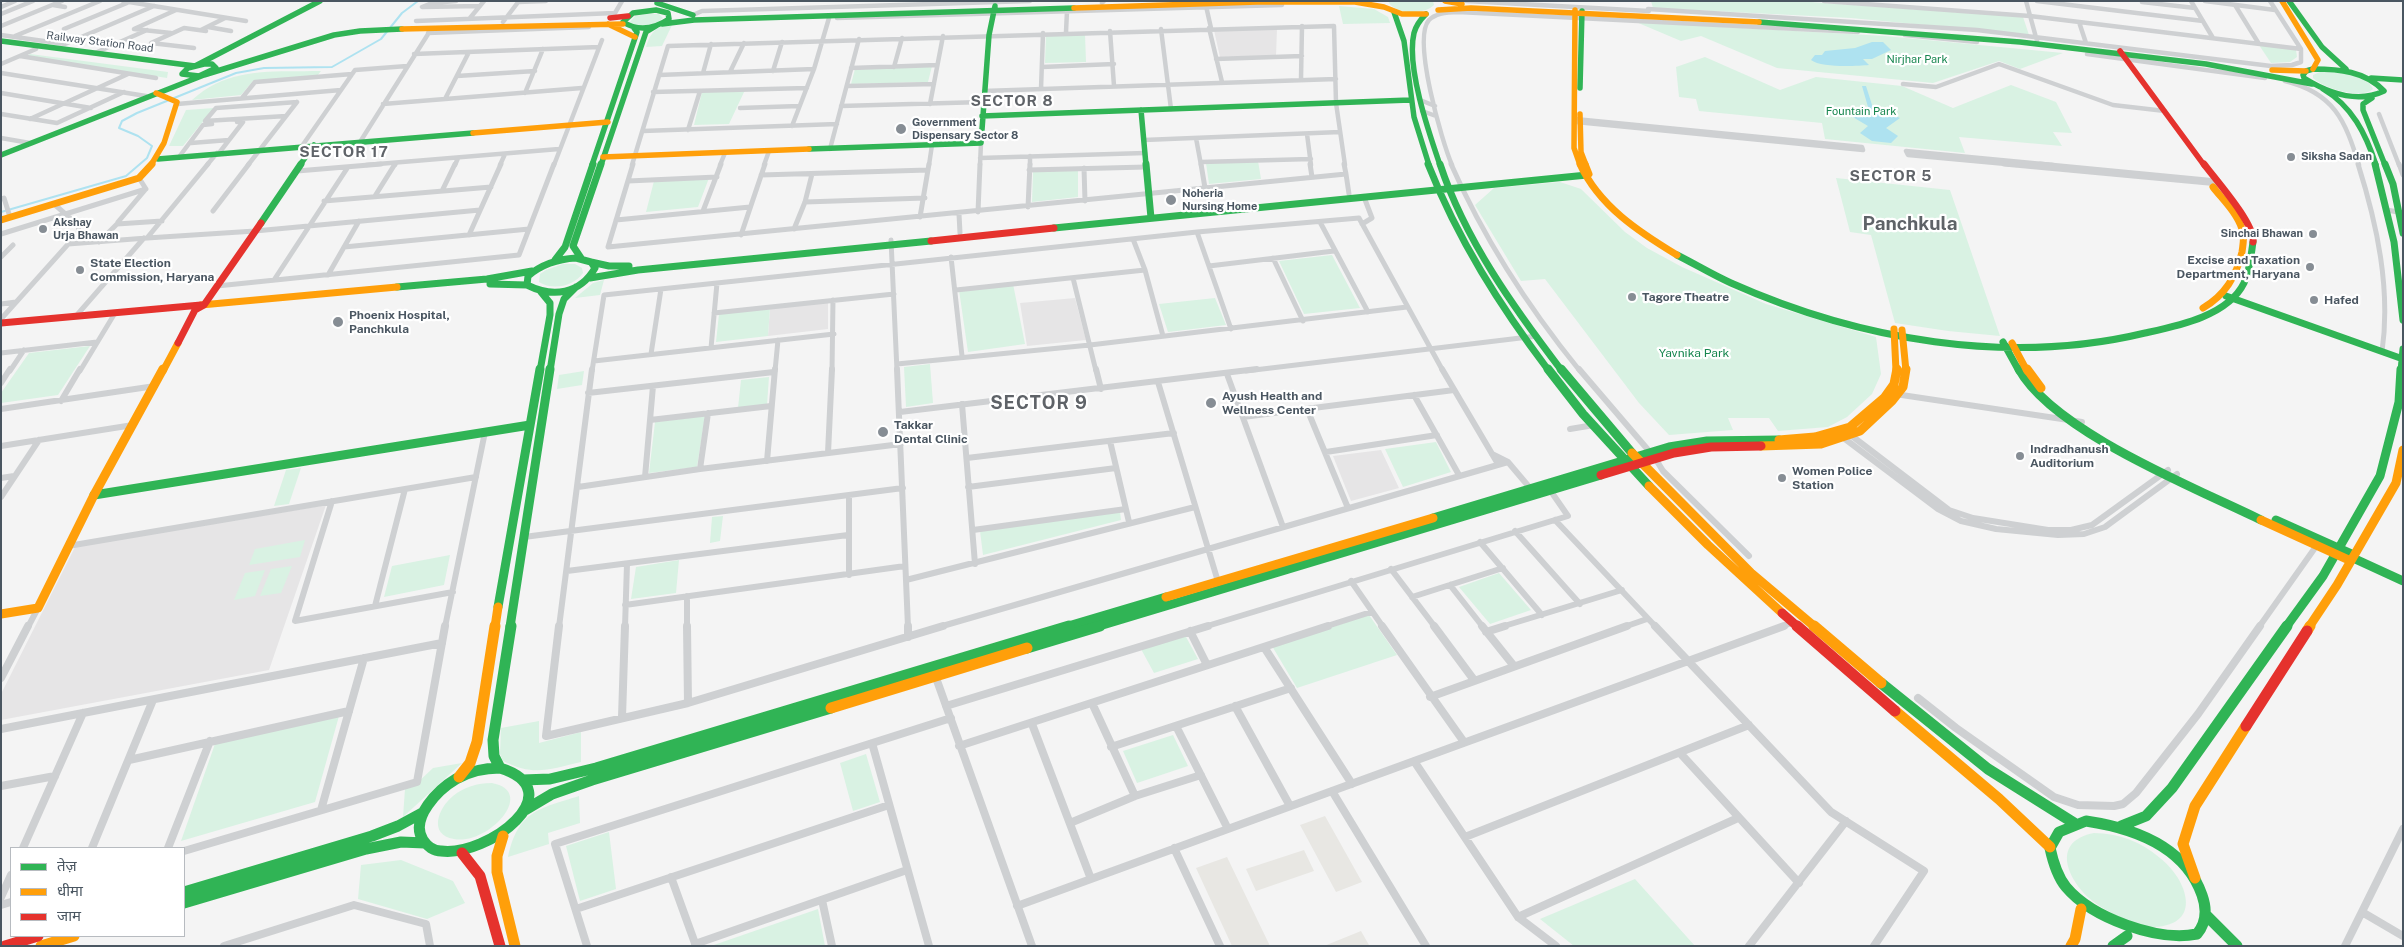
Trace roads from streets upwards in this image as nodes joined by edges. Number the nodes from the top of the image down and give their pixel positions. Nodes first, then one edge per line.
1 (14, 1) edge
2 (33, 1) edge
3 (62, 1) edge
4 (100, 1) edge
5 (123, 1) edge
6 (320, 1) edge
7 (326, 1) edge
8 (456, 1) edge
9 (484, 1) edge
10 (546, 1) edge
11 (622, 1) edge
12 (1030, 1) edge
13 (1166, 1) edge
14 (1445, 1) edge
15 (1466, 1) edge
16 (1647, 1) edge
17 (1824, 1) edge
18 (2026, 1) edge
19 (2037, 1) edge
20 (2100, 1) edge
21 (2191, 1) edge
22 (2205, 1) edge
23 (2270, 1) edge
24 (2282, 1) edge
25 (2289, 1) edge
26 (128, 2) edge
27 (452, 2) edge
28 (518, 2) edge
29 (963, 2) edge
30 (1103, 2) edge
31 (1355, 2) edge
32 (1839, 2) edge
33 (2142, 2) edge
34 (922, 3) edge
35 (1382, 4) edge
36 (2075, 4) edge
37 (52, 5) junction
38 (2235, 5) junction
39 (154, 6) junction
40 (480, 6) junction
41 (659, 6) edge
42 (1069, 6) edge
43 (1206, 6) junction
44 (1439, 6) edge
45 (1, 7) edge
46 (65, 7) dead end
47 (447, 7) junction
48 (2195, 8) junction
49 (2104, 9) junction
50 (177, 10) junction
51 (994, 10) junction
52 (2275, 10) junction
53 (1394, 12) junction
54 (1512, 12) junction
55 (1649, 13) junction
56 (1, 14) edge
57 (1426, 14) junction
58 (1579, 14) junction
59 (2148, 14) junction
60 (2030, 16) junction
61 (630, 17) junction
62 (693, 17) junction
63 (226, 18) junction
64 (470, 18) junction
65 (829, 18) junction
66 (600, 19) junction
67 (505, 20) junction
68 (246, 21) dead end
69 (416, 21) dead end
70 (2203, 21) junction
71 (2079, 22) junction
72 (659, 25) junction
73 (1, 26) edge
74 (613, 26) junction
75 (1302, 26) junction
76 (584, 28) junction
77 (1210, 28) junction
78 (64, 29) dead end
79 (207, 29) junction
80 (377, 29) junction
81 (431, 29) junction
82 (1161, 29) junction
83 (146, 30) junction
84 (231, 31) dead end
85 (1110, 31) junction
86 (634, 32) junction
87 (1066, 32) junction
88 (1043, 33) junction
89 (172, 34) junction
90 (1, 35) edge
91 (989, 35) junction
92 (943, 36) junction
93 (14, 37) junction
94 (902, 38) junction
95 (2213, 38) junction
96 (859, 39) junction
97 (2037, 39) junction
98 (602, 40) dead end
99 (821, 41) junction
100 (782, 42) junction
101 (1, 43) edge
102 (744, 43) junction
103 (2086, 43) junction
104 (711, 44) junction
105 (2259, 44) junction
106 (599, 46) junction
107 (194, 48) dead end
108 (36, 49) junction
109 (543, 49) junction
110 (2301, 49) junction
111 (469, 52) junction
112 (95, 53) junction
113 (414, 54) junction
114 (2120, 54) junction
115 (20, 56) junction
116 (1302, 56) junction
117 (1216, 59) junction
118 (1, 64) edge
119 (1114, 64) junction
120 (211, 65) junction
121 (938, 65) junction
122 (195, 66) junction
123 (407, 66) junction
124 (894, 67) junction
125 (1042, 67) junction
126 (2202, 67) junction
127 (2262, 67) junction
128 (851, 68) junction
129 (814, 69) junction
130 (2309, 70) junction
131 (534, 71) junction
132 (772, 71) junction
133 (184, 72) junction
134 (730, 72) junction
135 (2351, 72) junction
136 (1, 73) edge
137 (703, 73) junction
138 (128, 74) junction
139 (204, 74) junction
140 (352, 74) junction
141 (659, 75) junction
142 (457, 76) junction
143 (2365, 77) junction
144 (156, 78) dead end
145 (1301, 79) junction
146 (1336, 79) junction
147 (2403, 80) edge
148 (1222, 82) junction
149 (934, 84) junction
150 (1168, 84) junction
151 (1902, 84) dead end
152 (2312, 84) junction
153 (2403, 84) edge
154 (846, 86) junction
155 (1114, 86) junction
156 (2382, 87) junction
157 (96, 88) junction
158 (582, 88) junction
159 (807, 88) junction
160 (1041, 89) junction
161 (2323, 89) junction
162 (342, 90) junction
163 (700, 91) junction
164 (124, 92) junction
165 (653, 92) junction
166 (984, 92) junction
167 (1, 93) edge
168 (304, 93) junction
169 (525, 93) junction
170 (161, 95) junction
171 (146, 96) junction
172 (2374, 96) junction
173 (242, 98) junction
174 (445, 99) junction
175 (1415, 100) junction
176 (176, 102) junction
177 (297, 102) junction
178 (983, 102) junction
179 (62, 103) junction
180 (289, 103) junction
181 (1336, 103) junction
182 (383, 104) junction
183 (930, 104) junction
184 (799, 106) junction
185 (841, 106) junction
186 (1435, 106) junction
187 (90, 108) junction
188 (740, 108) dead end
189 (1171, 109) junction
190 (1141, 110) junction
191 (1422, 111) junction
192 (2161, 111) junction
193 (1, 114) edge
194 (2379, 114) dead end
195 (286, 116) junction
196 (982, 116) junction
197 (1436, 116) junction
198 (2339, 116) junction
199 (2352, 118) junction
200 (30, 119) junction
201 (277, 119) junction
202 (1577, 120) junction
203 (608, 122) junction
204 (837, 124) junction
205 (568, 125) junction
206 (792, 126) junction
207 (276, 130) junction
208 (688, 130) junction
209 (643, 131) junction
210 (1340, 132) junction
211 (1307, 134) junction
212 (1196, 138) junction
213 (3, 140) edge
214 (229, 140) junction
215 (1144, 140) junction
216 (360, 142) junction
217 (30, 143) junction
218 (190, 143) junction
219 (981, 143) junction
220 (2376, 143) junction
221 (314, 145) junction
222 (932, 145) junction
223 (2391, 145) junction
224 (302, 146) junction
225 (1854, 147) dead end
226 (559, 149) junction
227 (830, 149) junction
228 (261, 150) junction
229 (769, 151) junction
230 (725, 152) junction
231 (218, 153) junction
232 (1145, 153) junction
233 (505, 154) junction
234 (1, 155) edge
235 (636, 156) junction
236 (1030, 156) junction
237 (179, 157) junction
238 (603, 157) junction
239 (458, 158) junction
240 (980, 158) junction
241 (158, 159) junction
242 (1311, 159) junction
243 (1201, 162) junction
244 (396, 163) junction
245 (348, 167) junction
246 (1146, 167) junction
247 (1084, 168) junction
248 (928, 170) junction
249 (1029, 170) junction
250 (297, 171) junction
251 (1586, 173) junction
252 (812, 174) junction
253 (1346, 174) junction
254 (760, 175) junction
255 (2403, 175) edge
256 (717, 177) junction
257 (1312, 177) junction
258 (139, 178) junction
259 (628, 181) junction
260 (2214, 182) junction
261 (1460, 185) junction
262 (1448, 186) junction
263 (491, 187) junction
264 (1205, 188) junction
265 (1438, 188) junction
266 (146, 189) junction
267 (442, 191) junction
268 (1349, 194) junction
269 (1150, 195) junction
270 (375, 196) junction
271 (1364, 197) junction
272 (925, 198) junction
273 (1, 199) edge
274 (324, 201) junction
275 (805, 202) junction
276 (1085, 202) junction
277 (54, 204) junction
278 (750, 207) junction
279 (1028, 207) junction
280 (480, 210) junction
281 (2387, 210) junction
282 (213, 211) dead end
283 (703, 211) junction
284 (978, 212) junction
285 (2401, 213) edge
286 (65, 214) junction
287 (959, 214) junction
288 (1151, 216) junction
289 (920, 217) junction
290 (6, 219) edge
291 (616, 220) junction
292 (162, 221) junction
293 (359, 221) junction
294 (118, 222) dead end
295 (1320, 222) junction
296 (1362, 224) junction
297 (308, 226) junction
298 (529, 229) junction
299 (794, 230) junction
300 (255, 231) junction
301 (1197, 232) junction
302 (960, 233) junction
303 (2403, 233) edge
304 (1, 234) edge
305 (741, 234) junction
306 (469, 235) junction
307 (146, 238) junction
308 (1133, 239) junction
309 (99, 242) junction
310 (891, 242) junction
311 (13, 244) dead end
312 (68, 244) junction
313 (344, 247) junction
314 (1334, 251) junction
315 (1, 257) edge
316 (952, 257) junction
317 (581, 258) junction
318 (1273, 258) junction
319 (556, 260) junction
320 (591, 262) junction
321 (893, 265) junction
322 (1209, 266) junction
323 (1145, 270) junction
324 (532, 271) junction
325 (328, 276) junction
326 (590, 278) junction
327 (1073, 278) junction
328 (274, 280) junction
329 (717, 283) junction
330 (528, 285) junction
331 (217, 286) junction
332 (576, 287) junction
333 (661, 289) junction
334 (956, 290) junction
335 (541, 292) junction
336 (894, 294) junction
337 (2228, 295) junction
338 (833, 300) junction
339 (16, 302) junction
340 (1, 304) edge
341 (204, 305) junction
342 (1407, 307) junction
343 (195, 310) junction
344 (1368, 312) junction
345 (714, 313) junction
346 (114, 315) junction
347 (76, 316) junction
348 (1303, 320) junction
349 (2403, 320) edge
350 (1, 321) edge
351 (1, 327) edge
352 (1231, 329) junction
353 (1899, 332) junction
354 (834, 334) junction
355 (1163, 336) junction
356 (1537, 336) junction
357 (1525, 337) junction
358 (778, 340) junction
359 (97, 342) junction
360 (1090, 345) junction
361 (2008, 345) junction
362 (711, 348) junction
363 (1430, 349) junction
364 (2383, 349) junction
365 (2403, 349) edge
366 (24, 350) junction
367 (1, 353) edge
368 (651, 354) junction
369 (962, 356) junction
370 (2402, 356) edge
371 (594, 361) junction
372 (897, 364) junction
373 (774, 372) junction
374 (1227, 374) junction
375 (1158, 382) junction
376 (1, 383) edge
377 (155, 386) junction
378 (653, 386) junction
379 (1101, 389) junction
380 (1454, 390) junction
381 (588, 393) junction
382 (1886, 394) junction
383 (1897, 394) junction
384 (1414, 395) junction
385 (61, 401) junction
386 (962, 404) junction
387 (772, 406) junction
388 (1307, 409) junction
389 (1, 410) edge
390 (900, 412) junction
391 (708, 413) junction
392 (1243, 417) junction
393 (2069, 419) junction
394 (650, 420) junction
395 (2082, 422) junction
396 (133, 425) junction
397 (530, 425) junction
398 (1594, 425) junction
399 (1570, 429) dead end
400 (485, 432) junction
401 (1174, 433) junction
402 (1843, 434) junction
403 (1437, 436) junction
404 (39, 440) junction
405 (1110, 441) junction
406 (901, 444) junction
407 (1, 446) edge
408 (2403, 450) edge
409 (1326, 452) junction
410 (828, 453) junction
411 (1492, 454) junction
412 (1653, 455) junction
413 (966, 458) junction
414 (1638, 460) junction
415 (767, 461) junction
416 (1508, 462) junction
417 (1626, 463) junction
418 (1498, 464) junction
419 (1116, 468) junction
420 (700, 469) junction
421 (2170, 473) junction
422 (1459, 475) junction
423 (14, 476) junction
424 (476, 477) junction
425 (645, 477) junction
426 (1, 478) edge
427 (968, 487) junction
428 (578, 488) junction
429 (904, 488) junction
430 (1530, 488) junction
431 (405, 489) junction
432 (1550, 490) junction
433 (94, 495) junction
434 (849, 495) junction
435 (1, 497) edge
436 (332, 502) junction
437 (1194, 507) junction
438 (1348, 508) junction
439 (1126, 509) junction
440 (1555, 520) junction
441 (1130, 522) junction
442 (1283, 527) junction
443 (973, 530) junction
444 (572, 531) junction
445 (1515, 531) junction
446 (848, 535) junction
447 (524, 537) junction
448 (1480, 542) junction
449 (68, 546) junction
450 (2317, 546) junction
451 (1208, 551) junction
452 (2337, 551) junction
453 (1749, 556) dead end
454 (2353, 558) junction
455 (627, 564) junction
456 (975, 564) junction
457 (905, 566) junction
458 (1503, 568) junction
459 (1391, 569) junction
460 (567, 571) junction
461 (849, 575) junction
462 (906, 580) junction
463 (1351, 581) junction
464 (2403, 582) edge
465 (1219, 585) junction
466 (1450, 585) junction
467 (1622, 590) junction
468 (453, 592) junction
469 (687, 596) junction
470 (1412, 597) junction
471 (1580, 604) junction
472 (625, 605) junction
473 (375, 606) junction
474 (38, 608) junction
475 (1371, 612) junction
476 (1, 614) edge
477 (1542, 615) junction
478 (1647, 619) junction
479 (1792, 623) junction
480 (1190, 631) junction
481 (1486, 632) junction
482 (908, 636) junction
483 (442, 643) junction
484 (1264, 647) junction
485 (364, 658) junction
486 (1688, 661) junction
487 (10, 662) junction
488 (1, 663) edge
489 (1207, 665) junction
490 (1514, 666) junction
491 (933, 671) junction
492 (1, 678) edge
493 (1474, 680) junction
494 (1291, 688) junction
495 (1430, 697) junction
496 (1918, 698) dead end
497 (153, 700) junction
498 (688, 703) junction
499 (1092, 703) junction
500 (946, 706) junction
501 (1235, 706) junction
502 (349, 711) junction
503 (83, 713) junction
504 (622, 718) junction
505 (951, 718) junction
506 (1032, 724) junction
507 (1176, 726) junction
508 (1749, 726) junction
509 (1, 729) edge
510 (210, 741) junction
511 (1464, 742) junction
512 (872, 743) junction
513 (959, 746) junction
514 (1111, 747) junction
515 (1680, 753) junction
516 (130, 760) junction
517 (1414, 761) junction
518 (500, 768) junction
519 (1201, 775) junction
520 (55, 776) junction
521 (459, 778) junction
522 (524, 780) junction
523 (1352, 784) junction
524 (1, 786) edge
525 (1332, 791) junction
526 (1135, 796) junction
527 (889, 805) junction
528 (1290, 806) junction
529 (322, 810) junction
530 (525, 810) junction
531 (422, 813) junction
532 (1738, 818) junction
533 (1846, 821) junction
534 (1070, 823) junction
535 (2074, 823) junction
536 (2120, 826) junction
537 (1228, 829) junction
538 (2403, 829) edge
539 (503, 835) junction
540 (1465, 837) junction
541 (424, 843) junction
542 (23, 847) edge
543 (92, 847) edge
544 (168, 847) edge
545 (2050, 847) junction
546 (1174, 848) junction
547 (185, 851) edge
548 (462, 853) junction
549 (907, 870) junction
550 (10, 876) edge
551 (671, 877) junction
552 (1091, 878) junction
553 (2194, 878) junction
554 (1800, 883) junction
555 (185, 892) edge
556 (1, 897) edge
557 (822, 900) junction
558 (185, 903) edge
559 (1017, 906) junction
560 (576, 909) junction
561 (2081, 909) junction
562 (2362, 912) junction
563 (2207, 916) junction
564 (1518, 917) junction
565 (2403, 936) edge
566 (35, 937) edge
567 (71, 937) edge
568 (2151, 942) dead end
569 (695, 945) edge
570 (6, 946) edge
571 (41, 946) edge
572 (224, 946) edge
573 (430, 946) edge
574 (500, 946) edge
575 (515, 946) edge
576 (587, 946) edge
577 (832, 946) edge
578 (929, 946) edge
579 (1032, 946) edge
580 (1220, 946) edge
581 (1426, 946) edge
582 (1556, 946) edge
583 (1749, 946) edge
584 (1874, 946) edge
585 (2071, 946) edge
586 (2113, 946) edge
587 (2237, 946) edge
588 (2345, 946) edge

1 - 45 street
2 - 56 street
3 - 37 street
4 - 93 street
5 - 26 street
6 - 122 street
7 - 120 street
8 - 27 street
9 - 40 street
10 - 28 street
11 - 66 street
12 - 29 street
13 - 30 street
14 - 58 street
15 - 55 street
16 - 55 street
17 - 32 street
18 - 60 street
19 - 36 street
20 - 49 street
21 - 48 street
22 - 38 street
23 - 52 street
24 - 130 street
25 - 135 street
26 - 39 street
26 - 78 street
27 - 47 street
27 - 47 street
28 - 67 street
29 - 34 street
30 - 42 street
31 - 35 street
31 - 42 street
31 - 43 street
32 - 60 street
33 - 48 street
33 - 59 street
34 - 62 street
35 - 53 street
36 - 49 street
37 - 46 street
37 - 73 street
38 - 52 street
38 - 105 street
39 - 50 street
39 - 93 street
40 - 47 street
40 - 64 street
41 - 61 street
41 - 61 street
41 - 62 street
41 - 62 street
41 - 72 street
42 - 43 street
42 - 51 street
42 - 87 street
43 - 77 street
44 - 54 street
44 - 57 street
48 - 70 street
49 - 59 street
50 - 63 street
50 - 83 street
51 - 62 street
51 - 65 street
51 - 91 street
52 - 110 street
53 - 57 street
53 - 175 street
54 - 58 street
54 - 186 street
55 - 58 street
55 - 97 street
55 - 114 street
57 - 175 street
58 - 114 street
58 - 202 street
59 - 70 street
60 - 71 street
60 - 97 street
61 - 66 street
61 - 86 street
62 - 65 street
62 - 72 street
63 - 68 street
63 - 79 street
64 - 67 street
64 - 69 street
65 - 99 street
66 - 67 street
66 - 74 street
66 - 76 street
66 - 81 street
67 - 81 street
70 - 95 street
71 - 95 street
71 - 103 street
72 - 86 street
72 - 238 street
74 - 76 street
74 - 86 street
75 - 77 street
75 - 116 street
75 - 146 street
76 - 81 street
77 - 82 street
77 - 117 street
79 - 84 street
79 - 89 street
80 - 81 street
80 - 120 street
80 - 139 street
81 - 113 street
82 - 85 street
82 - 150 street
83 - 89 street
83 - 112 street
85 - 87 street
85 - 119 street
86 - 203 street
87 - 88 street
88 - 91 street
88 - 125 street
89 - 107 street
90 - 93 street
91 - 92 street
91 - 166 street
92 - 94 street
92 - 121 street
94 - 96 street
94 - 124 street
95 - 105 street
96 - 99 street
96 - 128 street
97 - 103 street
97 - 114 street
98 - 106 street
99 - 100 street
99 - 129 street
100 - 102 street
100 - 132 street
101 - 108 street, Railway Station Road
101 - 112 street, Railway Station Road
102 - 104 street
102 - 134 street
103 - 127 street
104 - 137 street
104 - 141 street
105 - 110 street
106 - 109 street
106 - 158 street
108 - 115 street
108 - 133 street, Railway Station Road
109 - 111 street
109 - 131 street
110 - 127 street
111 - 113 street
111 - 142 street
112 - 122 street, Railway Station Road
113 - 123 street
114 - 126 street
114 - 127 street
114 - 192 street
115 - 118 street
115 - 138 street
116 - 117 street
116 - 145 street
117 - 148 street
119 - 125 street
119 - 155 street
120 - 122 street
120 - 139 street
121 - 124 street
121 - 149 street
122 - 133 street
123 - 140 street
123 - 182 street
124 - 128 street
125 - 160 street
126 - 152 street
126 - 198 street
127 - 130 street
128 - 154 street
129 - 132 street
129 - 159 street
130 - 135 street
130 - 152 street
131 - 142 street
131 - 169 street
132 - 134 street
133 - 139 street, Railway Station Road
133 - 170 street
134 - 137 street
135 - 143 street
136 - 157 street
137 - 141 street
138 - 144 street
138 - 157 street
139 - 170 street
140 - 162 street
140 - 173 street
141 - 165 street
142 - 174 street
143 - 147 street
143 - 156 street
145 - 146 street
145 - 148 street
146 - 181 street
148 - 150 street
149 - 154 street
149 - 183 street
150 - 155 street
150 - 189 street
151 - 192 street
152 - 161 street
153 - 156 street
154 - 185 street
155 - 160 street
156 - 172 street
157 - 164 street
157 - 179 street
158 - 169 street
158 - 205 street
159 - 163 street
159 - 184 street
160 - 166 street
161 - 172 street
161 - 199 street
162 - 168 street
162 - 224 street
163 - 165 street
163 - 208 street
164 - 171 street
164 - 187 street
165 - 209 street
166 - 178 street
167 - 179 street
168 - 173 street
168 - 177 street
169 - 174 street
170 - 171 street
170 - 176 street
171 - 217 street
172 - 220 street
173 - 176 street
174 - 182 street
175 - 181 street
175 - 186 street
175 - 191 street
175 - 265 street
176 - 241 street
177 - 180 street
177 - 195 street
178 - 183 street
178 - 196 street
179 - 187 street
179 - 200 street
180 - 201 street
180 - 201 street
181 - 189 street
181 - 210 street
182 - 216 street
183 - 185 street
184 - 188 street
184 - 206 street
185 - 204 street
186 - 197 street
187 - 200 street
189 - 190 street
190 - 196 street
190 - 215 street
191 - 197 street
191 - 262 street
192 - 260 street
193 - 200 street
194 - 223 street
195 - 201 street
195 - 207 street
196 - 219 street
197 - 261 street
198 - 199 street
198 - 364 street
199 - 281 street
201 - 207 street
202 - 225 street
202 - 251 street
203 - 205 street
203 - 319 street
204 - 206 street
204 - 227 street
205 - 216 street
205 - 226 street
206 - 208 street
207 - 228 street
208 - 209 street
209 - 235 street
210 - 211 street
210 - 253 street
211 - 212 street
211 - 242 street
212 - 215 street
212 - 243 street
213 - 217 street
214 - 218 street
214 - 218 street
214 - 231 street
215 - 232 street
216 - 221 street
217 - 234 street
218 - 237 street
219 - 222 street
219 - 240 street
220 - 223 street
220 - 285 street
221 - 224 street
221 - 250 street
222 - 227 street
222 - 248 street
223 - 255 street
224 - 228 street
226 - 233 street
226 - 298 street
227 - 229 street
228 - 231 street
228 - 282 street
229 - 230 street
229 - 254 street
230 - 235 street
230 - 256 street
231 - 237 street
231 - 292 street
232 - 236 street
232 - 246 street
233 - 239 street
233 - 263 street
235 - 238 street
235 - 259 street
236 - 240 street
236 - 249 street
237 - 241 street
238 - 317 street
239 - 244 street
239 - 267 street
240 - 284 street
241 - 258 street
242 - 243 street
242 - 257 street
243 - 264 street
244 - 245 street
244 - 270 street
245 - 250 street
245 - 274 street
246 - 247 street
246 - 269 street
247 - 249 street
247 - 276 street
248 - 252 street
248 - 272 street
249 - 279 street
250 - 300 street
251 - 261 street
251 - 353 street
252 - 254 street
252 - 275 street
253 - 257 street
253 - 268 street
254 - 278 street
256 - 259 street
256 - 283 street
257 - 264 street
258 - 266 street
258 - 277 street
259 - 291 street
260 - 260 street
260 - 337 street
261 - 262 street
261 - 412 street
262 - 265 street
262 - 356 street
263 - 267 street
263 - 280 street
264 - 269 street
265 - 268 street
265 - 271 street
265 - 357 street
266 - 286 street
266 - 294 street
267 - 270 street
268 - 288 street
269 - 276 street
269 - 288 street
270 - 274 street
271 - 288 street
271 - 296 street
272 - 275 street
272 - 289 street
273 - 290 street
274 - 297 street
275 - 299 street
276 - 279 street
277 - 286 street
277 - 290 street
278 - 283 street
278 - 305 street
279 - 284 street
280 - 293 street
280 - 306 street
281 - 285 street
281 - 349 street
283 - 291 street
284 - 287 street
285 - 303 street
286 - 304 street
286 - 312 street
287 - 289 street
287 - 302 street
288 - 302 street
288 - 310 street
289 - 299 street
291 - 305 street
292 - 307 street
292 - 309 street
293 - 297 street
293 - 313 street
295 - 296 street
295 - 301 street
295 - 314 street
296 - 342 street
297 - 300 street
297 - 328 street
298 - 306 street
298 - 325 street
299 - 305 street
300 - 307 street
300 - 331 street
301 - 308 street
301 - 322 street
302 - 310 street
306 - 313 street
307 - 309 street
307 - 347 street
308 - 316 street
308 - 323 street
309 - 312 street
310 - 320 street
310 - 321 street
310 - 326 street
311 - 315 street
312 - 339 street
313 - 325 street
314 - 318 street
314 - 344 street
316 - 321 street
316 - 334 street
317 - 319 street
317 - 320 street
318 - 322 street
318 - 348 street
319 - 324 street
320 - 326 street
321 - 329 street
321 - 336 street
322 - 352 street
323 - 327 street
323 - 355 street
324 - 330 street
324 - 341 street
325 - 328 street
326 - 332 street
327 - 334 street
327 - 360 street
328 - 331 street
329 - 333 street
329 - 345 street
330 - 335 street
330 - 343 street
331 - 341 street
332 - 335 street
332 - 447 street
333 - 368 street
333 - 371 street
334 - 369 street
335 - 397 street
336 - 338 street
336 - 372 street
337 - 361 street
337 - 364 street
338 - 345 street
338 - 354 street
339 - 340 street
339 - 350 street
341 - 343 street
341 - 346 street
342 - 344 street
342 - 363 street
343 - 346 street
343 - 377 street
344 - 348 street
345 - 362 street
346 - 347 street
346 - 351 street
346 - 359 street
347 - 350 street
348 - 352 street
352 - 355 street
353 - 361 street
353 - 382 street
353 - 383 street
354 - 358 street
354 - 410 street
355 - 360 street
356 - 357 street
356 - 414 street
357 - 363 street
357 - 398 street
358 - 362 street
358 - 373 street
359 - 366 street
359 - 385 street
360 - 369 street
360 - 379 street
361 - 393 street
361 - 395 street
362 - 368 street
363 - 374 street
363 - 380 street
364 - 370 street
365 - 370 street
366 - 367 street
366 - 376 street
368 - 371 street
369 - 372 street
370 - 452 street
371 - 381 street
372 - 390 street
373 - 378 street
373 - 387 street
374 - 375 street
374 - 392 street
375 - 379 street
375 - 401 street
377 - 385 street
377 - 396 street
378 - 381 street
378 - 394 street
379 - 386 street
380 - 384 street
380 - 411 street
381 - 428 street
382 - 383 street
382 - 402 street
383 - 393 street
383 - 402 street
384 - 388 street
384 - 403 street
385 - 389 street
386 - 390 street
386 - 413 street
387 - 391 street
387 - 415 street
388 - 392 street
388 - 409 street
390 - 406 street
391 - 394 street
391 - 420 street
392 - 442 street
393 - 395 street
393 - 421 street
394 - 425 street
395 - 421 street
396 - 404 street
396 - 433 street
397 - 400 street
397 - 521 street
398 - 399 street
398 - 417 street
400 - 424 street
400 - 433 street
401 - 405 street
401 - 437 street
402 - 412 street
402 - 421 street
403 - 409 street
403 - 422 street
404 - 407 street
404 - 423 street
405 - 413 street
405 - 419 street
406 - 410 street
406 - 429 street
408 - 454 street
409 - 438 street
410 - 415 street
411 - 416 street
411 - 418 street
412 - 414 street
412 - 453 street
413 - 427 street
414 - 417 street
414 - 535 street
415 - 420 street
416 - 418 street
416 - 430 street
417 - 430 street
417 - 432 street
417 - 479 street
418 - 422 street
419 - 427 street
419 - 439 street
420 - 425 street
421 - 450 street
421 - 452 street
422 - 438 street
423 - 426 street
423 - 435 street
424 - 431 street
424 - 468 street
425 - 428 street
427 - 443 street
428 - 444 street
429 - 434 street
429 - 457 street
430 - 465 street
431 - 436 street
431 - 473 street
432 - 440 street
432 - 465 street
433 - 449 street
434 - 444 street
434 - 446 street
436 - 449 street
436 - 473 street
437 - 441 street
437 - 451 street
438 - 442 street
439 - 441 street
439 - 443 street
440 - 445 street
440 - 467 street
441 - 456 street
442 - 451 street
443 - 456 street
444 - 447 street
444 - 460 street
445 - 448 street
445 - 471 street
446 - 455 street
446 - 461 street
447 - 518 street
448 - 458 street
448 - 459 street
449 - 474 street
450 - 452 street
450 - 496 street
451 - 465 street
451 - 482 street
452 - 454 street
452 - 536 street
454 - 464 street
454 - 553 street
455 - 460 street
455 - 472 street
456 - 462 street
457 - 461 street
457 - 462 street
458 - 466 street
458 - 477 street
459 - 463 street
459 - 470 street
460 - 504 street
461 - 469 street
462 - 482 street
463 - 475 street
463 - 480 street
465 - 491 street
466 - 470 street
466 - 481 street
467 - 471 street
467 - 478 street
468 - 473 street
468 - 483 street
469 - 472 street
469 - 498 street
470 - 493 street
471 - 477 street
472 - 504 street
474 - 476 street
474 - 487 street
475 - 484 street
475 - 495 street
477 - 481 street
478 - 486 street
478 - 490 street
479 - 486 street
479 - 545 street
480 - 489 street
480 - 500 street
481 - 490 street
482 - 498 street
483 - 485 street
483 - 529 street
484 - 489 street
484 - 494 street
485 - 497 street
485 - 502 street
486 - 508 street
486 - 511 street
487 - 488 street
487 - 492 street
489 - 499 street
490 - 493 street
491 - 500 street
491 - 522 street
491 - 530 street
493 - 495 street
494 - 501 street
494 - 523 street
495 - 511 street
497 - 503 street
497 - 516 street
498 - 504 street
499 - 506 street
499 - 514 street
500 - 505 street
501 - 507 street
501 - 528 street
502 - 510 street
502 - 529 street
503 - 509 street
503 - 520 street
505 - 512 street
505 - 513 street
506 - 513 street
506 - 534 street
507 - 514 street
507 - 519 street
508 - 515 street
508 - 533 street
510 - 516 street
510 - 544 street
511 - 517 street
512 - 527 street
512 - 560 street
513 - 559 street
514 - 526 street
515 - 532 street
515 - 540 street
516 - 543 street
517 - 523 street
517 - 540 street
518 - 521 street
518 - 522 street
519 - 526 street
519 - 537 street
520 - 524 street
520 - 542 street
521 - 531 street
522 - 530 street
523 - 525 street
525 - 528 street
525 - 581 street
526 - 534 street
527 - 549 street
527 - 551 street
528 - 537 street
529 - 547 street
530 - 539 street
531 - 541 street
531 - 555 street
532 - 554 street
532 - 564 street
533 - 554 street
533 - 584 street
534 - 552 street
535 - 536 street
535 - 545 street
536 - 553 street
537 - 546 street
538 - 562 street
539 - 548 street
539 - 575 street
540 - 564 street
541 - 548 street
541 - 558 street
545 - 561 street
546 - 552 street
546 - 580 street
548 - 574 street
549 - 557 street
549 - 578 street
550 - 556 street
551 - 560 street
551 - 569 street
552 - 559 street
553 - 563 street
554 - 583 street
557 - 569 street
557 - 577 street
559 - 579 street
560 - 576 street
561 - 585 street
561 - 586 street
562 - 565 street
562 - 588 street
563 - 568 street
563 - 587 street
564 - 582 street
566 - 570 street
567 - 571 street
572 - 573 street

